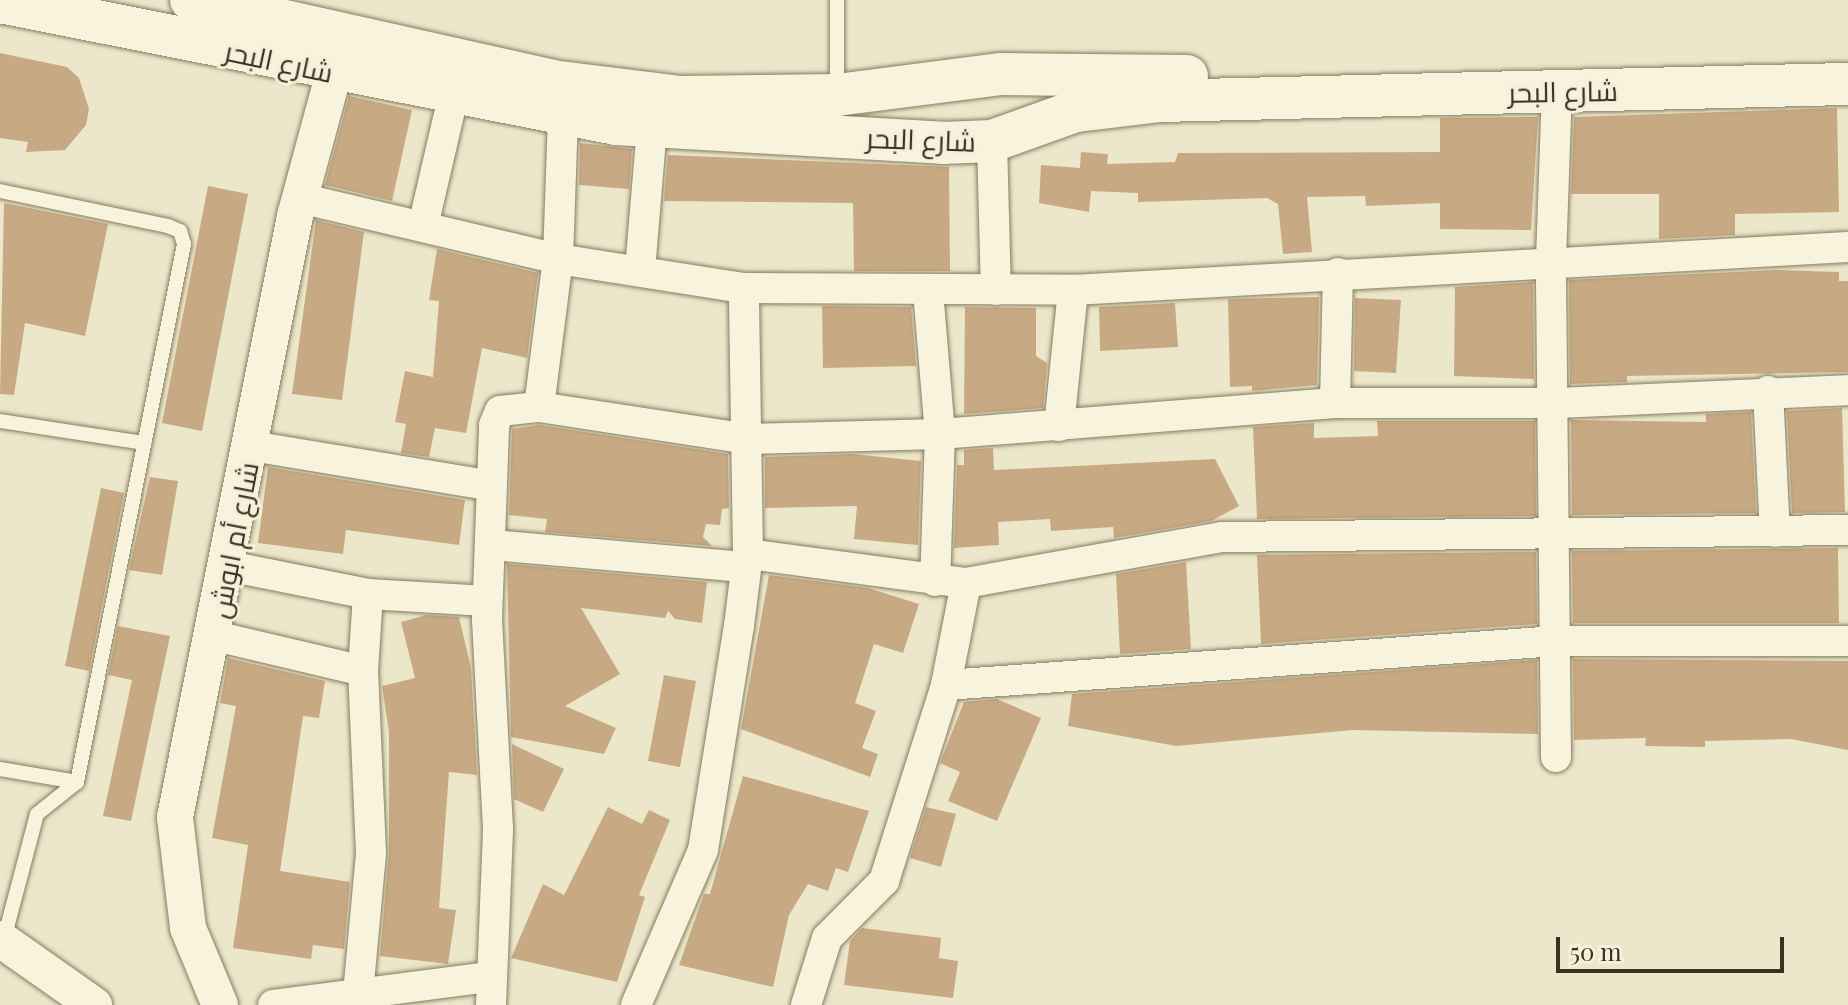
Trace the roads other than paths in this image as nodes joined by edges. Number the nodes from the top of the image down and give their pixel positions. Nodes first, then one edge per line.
1 (195, 0) edge
2 (837, 0) edge
3 (0, 2) edge
4 (1848, 61) edge
5 (334, 72) junction
6 (1000, 74) junction
7 (897, 83) junction
8 (1848, 84) edge
9 (1557, 91) junction
10 (837, 95) junction
11 (453, 97) junction
12 (563, 116) junction
13 (652, 128) junction
14 (902, 141) junction
15 (992, 141) junction
16 (0, 191) edge
17 (300, 198) junction
18 (423, 226) junction
19 (1848, 247) edge
20 (558, 259) junction
21 (1551, 260) junction
22 (640, 270) junction
23 (1338, 273) junction
24 (744, 288) junction
25 (996, 290) junction
26 (1073, 290) junction
27 (928, 291) junction
28 (1848, 390) edge
29 (1768, 391) junction
30 (1335, 403) junction
31 (1556, 403) junction
32 (539, 407) junction
33 (0, 421) edge
34 (1059, 426) junction
35 (940, 434) junction
36 (748, 439) junction
37 (144, 443) junction
38 (251, 446) junction
39 (492, 486) junction
40 (1556, 530) junction
41 (1848, 530) edge
42 (1775, 532) junction
43 (492, 545) junction
44 (746, 561) junction
45 (228, 566) junction
46 (935, 581) junction
47 (966, 583) junction
48 (368, 594) junction
49 (487, 601) junction
50 (215, 636) junction
51 (1557, 641) junction
52 (1848, 641) edge
53 (363, 671) junction
54 (946, 685) junction
55 (1556, 757) dead end
56 (0, 769) edge
57 (77, 782) junction
58 (2, 940) edge
59 (490, 991) edge
60 (358, 994) junction
61 (94, 1005) edge
62 (220, 1005) edge
63 (273, 1005) edge
64 (636, 1005) edge
65 (806, 1005) edge

1 - 10 main road, شارع البحر
2 - 10 lane
3 - 5 main road, شارع البحر
4 - 6 main road, شارع البحر
5 - 11 main road, شارع البحر
5 - 17 street, شارع أم ابوش
6 - 7 main road, شارع البحر
6 - 15 main road
7 - 10 main road, شارع البحر
7 - 14 main road
8 - 9 main road, شارع البحر
9 - 15 main road, شارع البحر
9 - 21 street
11 - 12 main road, شارع البحر
11 - 18 street
12 - 13 main road, شارع البحر
12 - 20 street
13 - 14 main road, شارع البحر
13 - 22 street
14 - 15 main road, شارع البحر
15 - 25 street
16 - 37 lane
17 - 18 street
17 - 38 street, شارع أم ابوش
18 - 20 street
19 - 21 street
20 - 22 street
20 - 32 street
21 - 23 street
21 - 31 street
22 - 24 street
23 - 26 street
23 - 30 street
24 - 27 street
24 - 36 street
25 - 26 street
25 - 27 street
26 - 34 street
27 - 35 street
28 - 29 street
29 - 31 street
29 - 42 street
30 - 31 street
30 - 34 street
31 - 40 street
32 - 36 street
32 - 39 street
33 - 37 lane
34 - 35 street
35 - 36 street
35 - 46 street
36 - 44 street
37 - 57 lane
38 - 39 street
38 - 45 street, شارع أم ابوش
39 - 43 street
40 - 42 street
40 - 47 street
40 - 51 street
41 - 42 street
43 - 44 street
43 - 49 street
44 - 46 street
44 - 64 street
45 - 48 street
45 - 50 street, شارع أم ابوش
46 - 47 street
47 - 54 street
48 - 49 street
48 - 53 street
49 - 59 street
50 - 53 street
50 - 62 street, شارع أم ابوش
51 - 52 street
51 - 54 street
51 - 55 street
53 - 60 street
54 - 65 street
56 - 57 lane
57 - 58 lane
58 - 61 street
59 - 60 street
60 - 63 street

